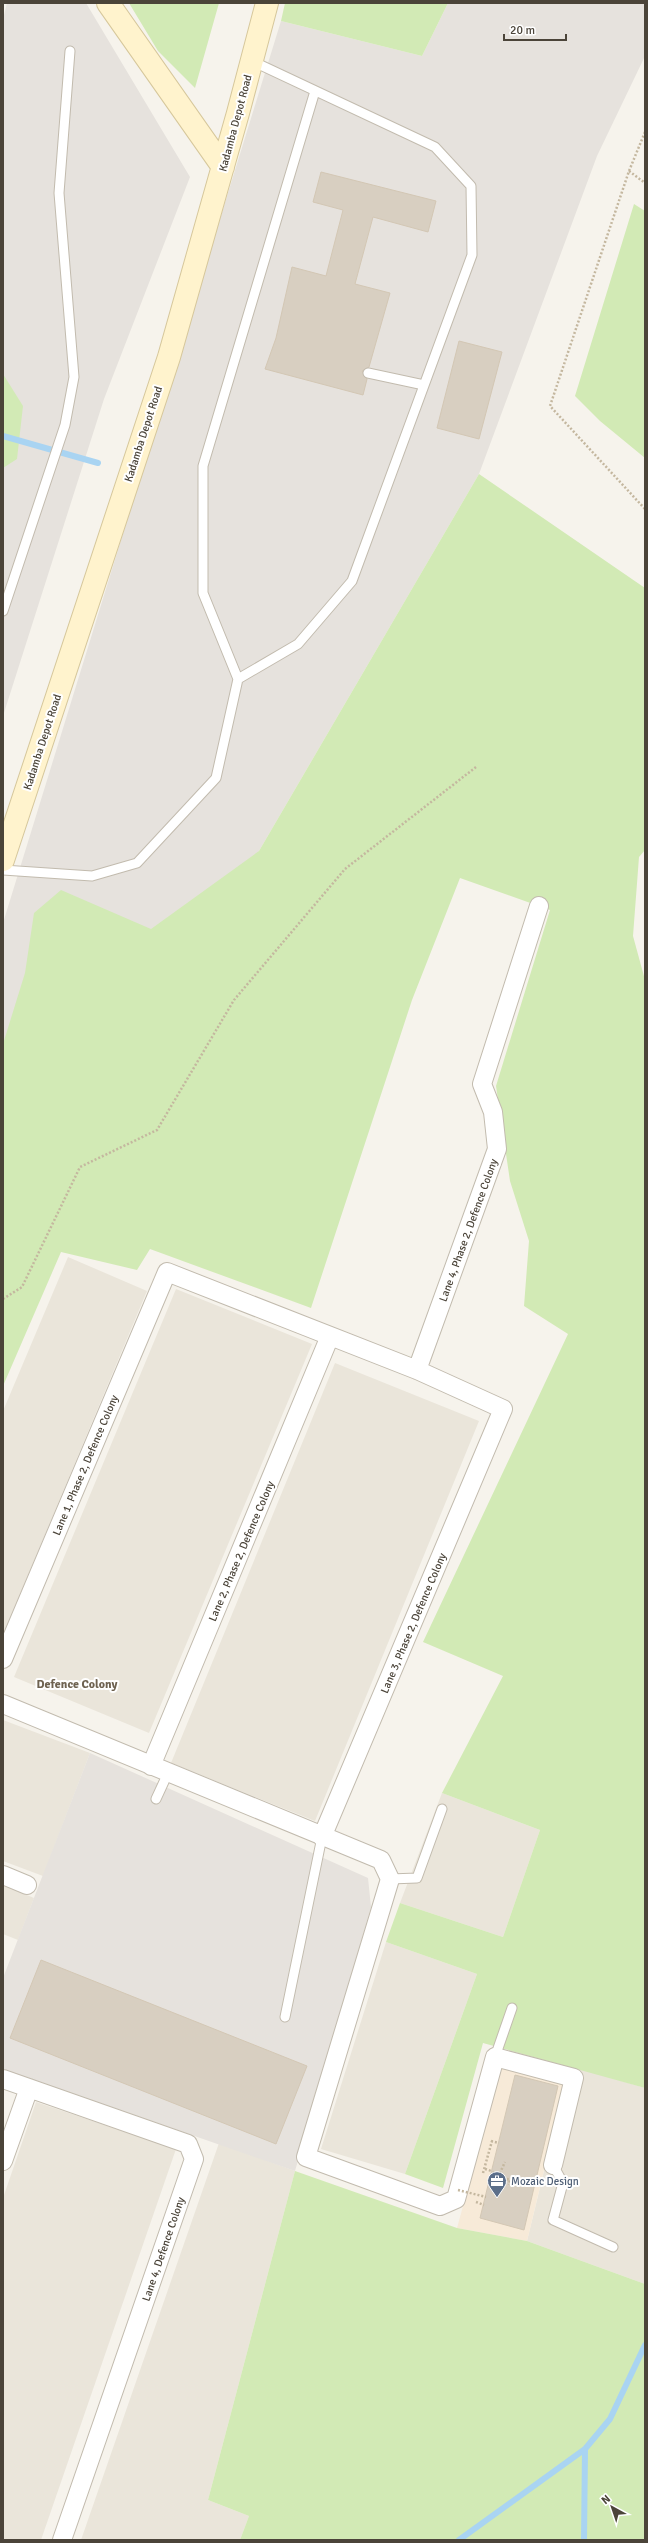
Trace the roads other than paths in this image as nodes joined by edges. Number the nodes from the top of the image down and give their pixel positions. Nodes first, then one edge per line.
1 (108, 3) edge
2 (267, 3) edge
3 (70, 51) dead end
4 (252, 61) junction
5 (315, 91) junction
6 (223, 167) junction
7 (368, 373) dead end
8 (424, 385) junction
9 (3, 611) edge
10 (238, 679) junction
11 (3, 860) edge
12 (3, 870) edge
13 (539, 906) dead end
14 (330, 1336) junction
15 (417, 1370) junction
16 (3, 1659) edge
17 (3, 1704) edge
18 (151, 1766) junction
19 (168, 1773) junction
20 (156, 1799) dead end
21 (442, 1809) dead end
22 (322, 1837) junction
23 (3, 1875) edge
24 (390, 1879) junction
25 (27, 1885) dead end
26 (512, 2008) dead end
27 (286, 2017) dead end
28 (495, 2057) junction
29 (3, 2079) edge
30 (29, 2088) junction
31 (3, 2161) edge
32 (553, 2165) joint
33 (613, 2247) dead end
34 (62, 2540) edge

1 - 6 street
2 - 4 street, Kadamba Depot Road
3 - 9 lane
4 - 5 lane
4 - 6 street, Kadamba Depot Road
5 - 8 lane
5 - 10 lane
6 - 11 street, Kadamba Depot Road
7 - 8 lane
8 - 10 lane
10 - 12 lane
13 - 15 street, Lane 4, Phase 2, Defence Colony
14 - 15 street
14 - 16 street, Lane 1, Phase 2, Defence Colony
14 - 18 street, Lane 2, Phase 2, Defence Colony
15 - 22 street, Lane 3, Phase 2, Defence Colony
17 - 18 street
18 - 19 street
19 - 20 lane
19 - 22 street
21 - 24 lane
22 - 24 street
22 - 27 lane
23 - 25 street
24 - 28 street
26 - 28 lane
28 - 32 street
29 - 30 street, Lane 4, Defence Colony
30 - 31 street
30 - 34 street, Lane 4, Defence Colony
32 - 33 lane

